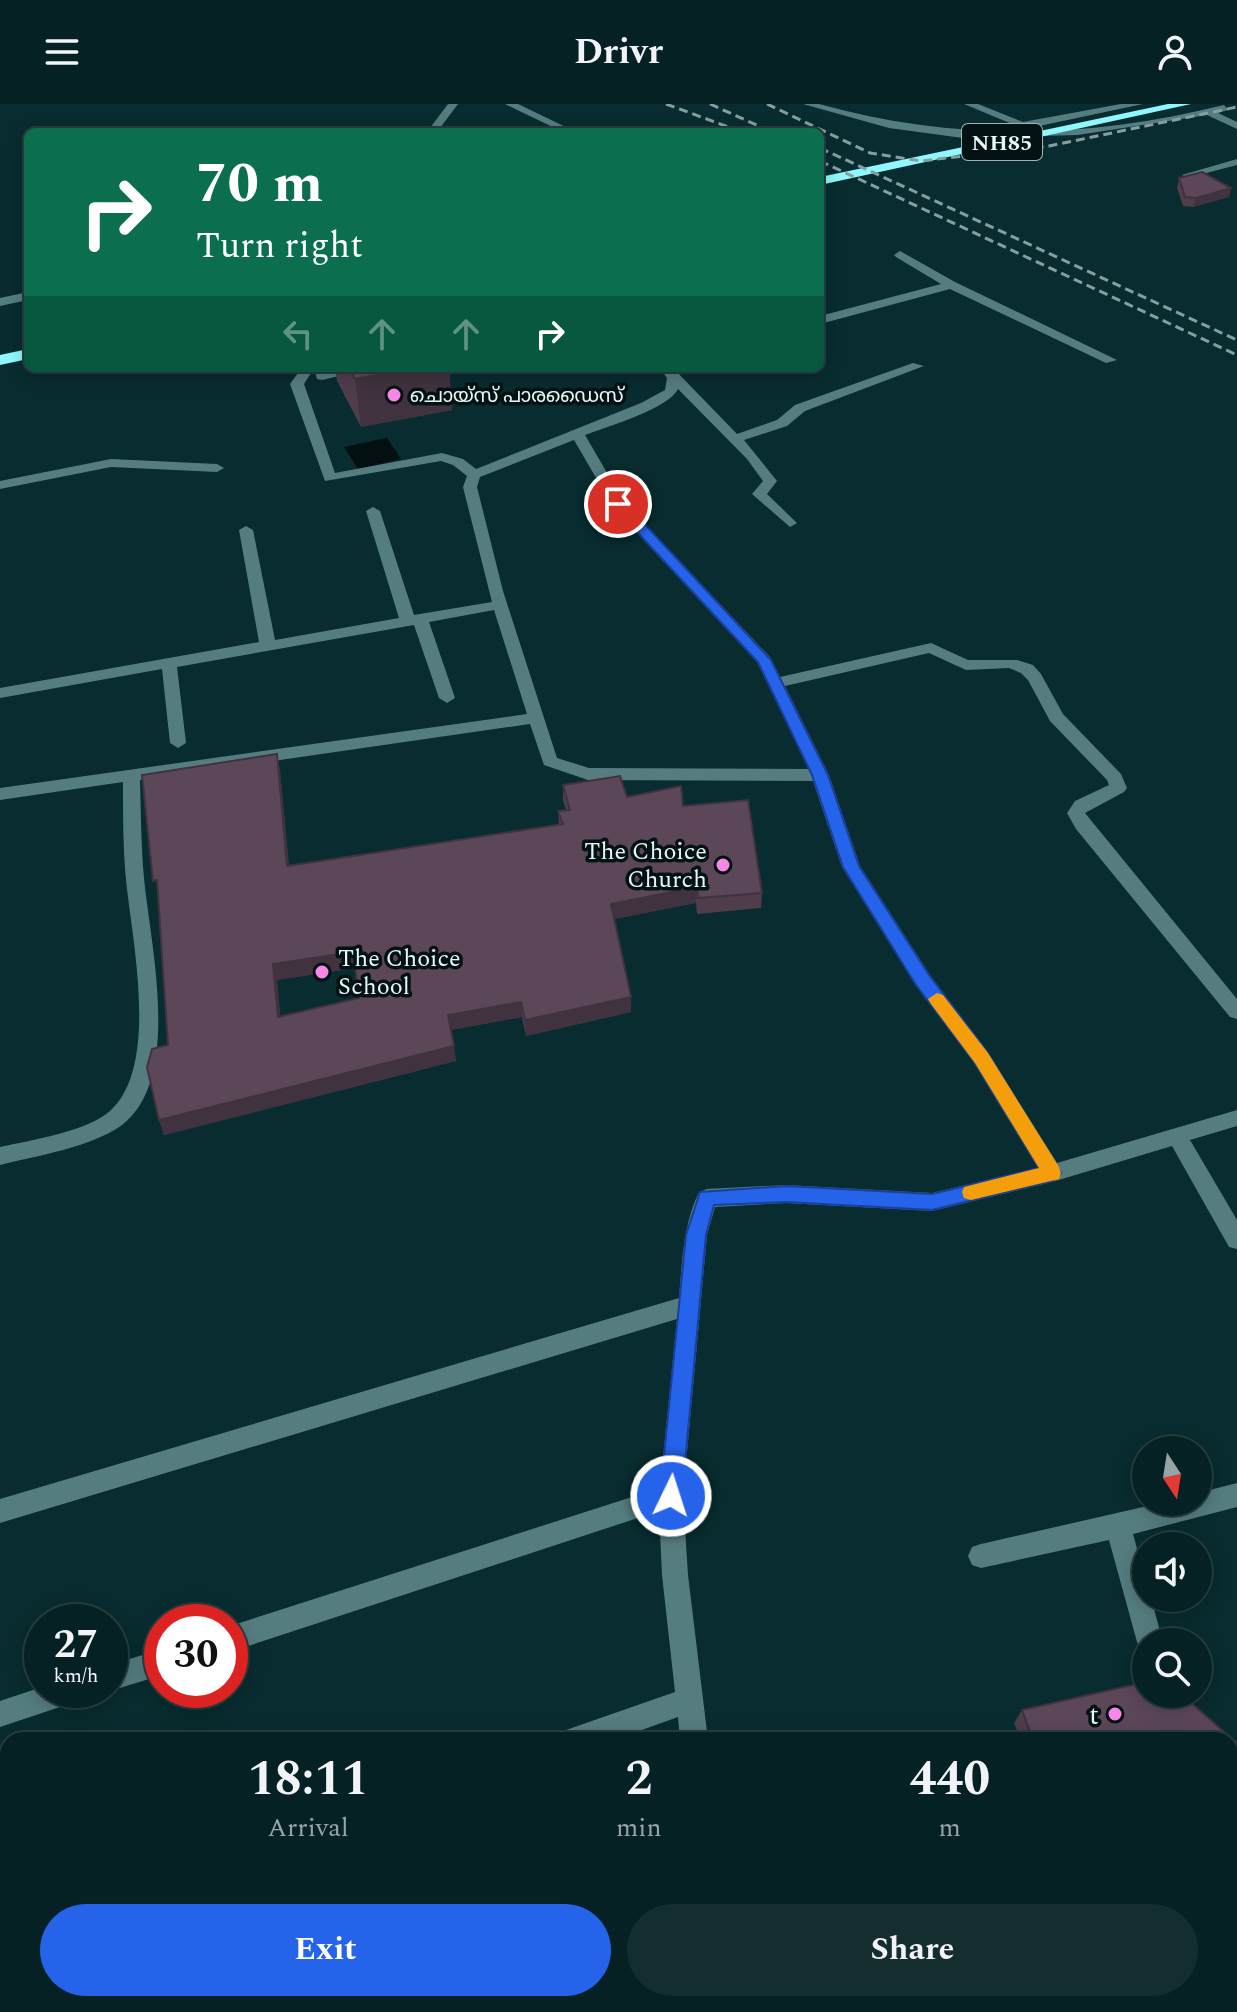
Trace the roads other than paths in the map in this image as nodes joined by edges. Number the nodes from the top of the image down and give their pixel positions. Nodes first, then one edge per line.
1 (453, 104) edge
2 (510, 104) edge
3 (808, 104) edge
4 (854, 104) edge
5 (969, 104) edge
6 (1138, 104) edge
7 (1185, 104) edge
8 (1224, 106) edge
9 (1209, 112) junction
10 (1237, 114) edge
11 (1025, 126) junction
12 (1237, 126) edge
13 (435, 128) edge
14 (562, 128) edge
15 (947, 129) junction
16 (1237, 162) edge
17 (1187, 175) edge
18 (824, 180) edge
19 (900, 255) dead end
20 (951, 285) junction
21 (24, 297) edge
22 (0, 302) edge
23 (824, 319) edge
24 (24, 355) edge
25 (0, 360) edge
26 (1111, 360) dead end
27 (918, 366) dead end
28 (305, 372) edge
29 (321, 372) edge
30 (344, 372) edge
31 (670, 373) edge
32 (577, 434) junction
33 (735, 439) junction
34 (217, 468) dead end
35 (474, 475) junction
36 (0, 485) edge
37 (373, 511) dead end
38 (790, 523) dead end
39 (246, 530) dead end
40 (498, 605) junction
41 (414, 620) junction
42 (268, 646) junction
43 (169, 663) junction
44 (776, 683) junction
45 (0, 693) edge
46 (447, 698) dead end
47 (537, 718) junction
48 (178, 743) dead end
49 (131, 773) junction
50 (820, 775) junction
51 (0, 794) edge
52 (1237, 1012) edge
53 (1237, 1118) edge
54 (1177, 1136) junction
55 (0, 1156) edge
56 (1052, 1173) junction
57 (1237, 1240) edge
58 (690, 1305) junction
59 (1237, 1495) edge
60 (671, 1496) junction
61 (0, 1511) edge
62 (1118, 1526) junction
63 (981, 1556) dead end
64 (1146, 1628) edge
65 (248, 1633) edge
66 (689, 1700) junction
67 (24, 1706) edge
68 (0, 1714) edge
69 (599, 1732) edge
70 (693, 1732) edge

1 - 13 street
2 - 14 street
3 - 15 street
4 - 15 street
5 - 11 street
6 - 11 street
7 - 18 highway, NH85
8 - 9 street
8 - 10 street
9 - 12 street
9 - 15 street
11 - 15 street
16 - 17 street
19 - 20 street
20 - 23 street
20 - 26 street
21 - 22 street
24 - 25 highway
27 - 33 street
28 - 35 street
29 - 30 street
31 - 32 street
31 - 33 street
32 - 35 street
32 - 44 street
33 - 38 street
34 - 36 street
35 - 40 street
37 - 41 street
39 - 42 street
40 - 41 street
40 - 47 street
41 - 42 street
41 - 46 street
42 - 43 street
43 - 45 street
43 - 48 street
44 - 50 street
44 - 52 street
47 - 49 street
47 - 50 street
49 - 51 street
49 - 55 street
50 - 56 street
53 - 54 street
54 - 56 street
54 - 57 street
56 - 58 street
58 - 60 street
58 - 61 street
59 - 62 street
60 - 65 street
60 - 66 street
62 - 63 street
62 - 64 street
66 - 69 street
66 - 70 street
67 - 68 street

